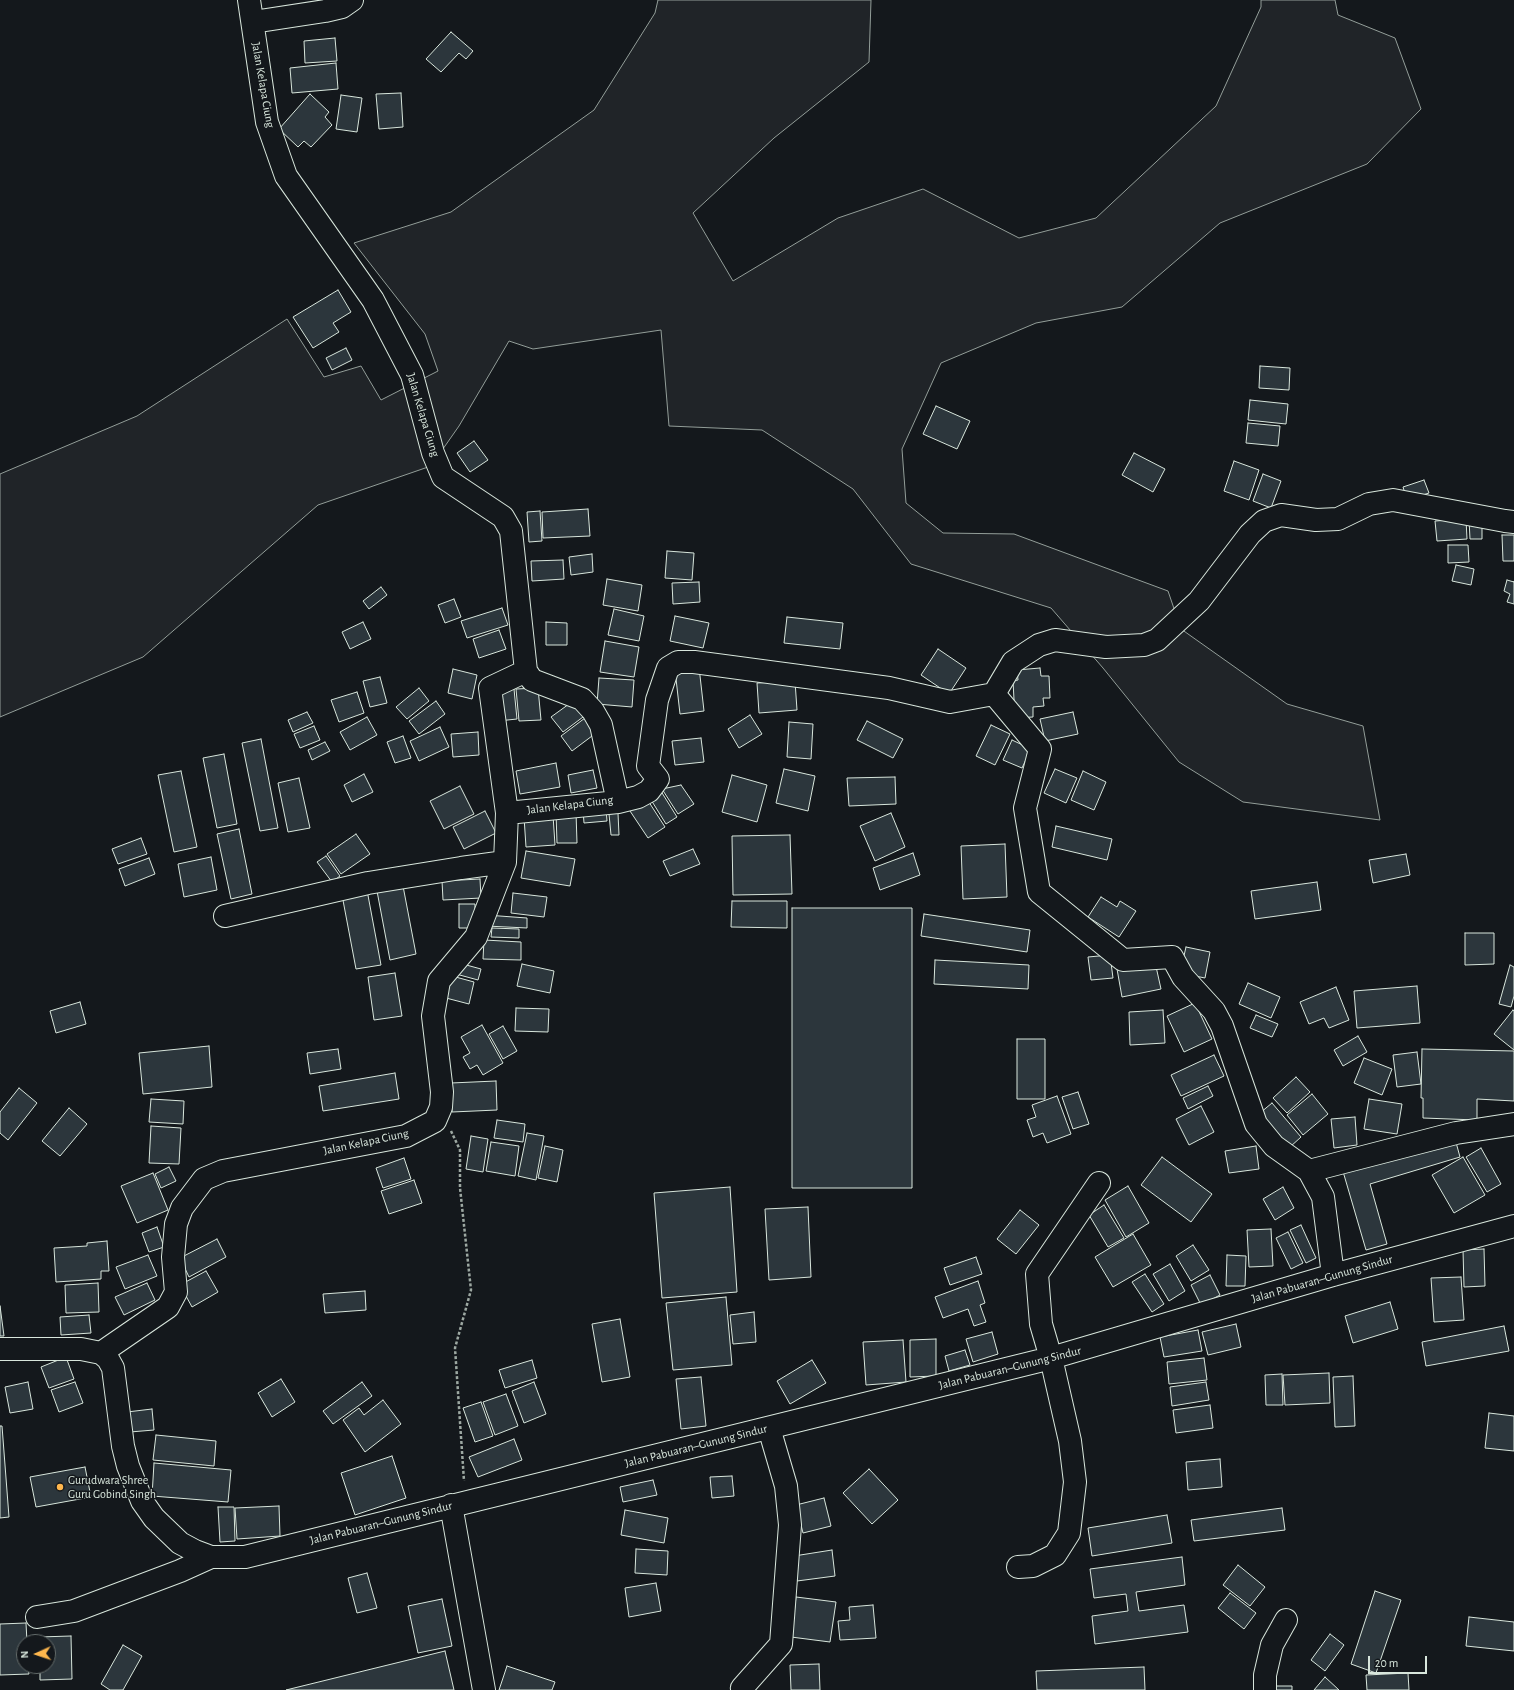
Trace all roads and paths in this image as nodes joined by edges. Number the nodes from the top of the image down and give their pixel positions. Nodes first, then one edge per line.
1 (249, 0) edge
2 (352, 0) edge
3 (253, 22) junction
4 (1514, 522) edge
5 (526, 671) junction
6 (994, 694) junction
7 (618, 802) junction
8 (507, 813) junction
9 (505, 862) junction
10 (225, 916) dead end
11 (441, 1107) junction
12 (1514, 1124) edge
13 (1309, 1171) junction
14 (1100, 1183) dead end
15 (1514, 1226) edge
16 (1333, 1275) junction
17 (0, 1349) edge
18 (101, 1353) junction
19 (1051, 1358) junction
20 (769, 1428) junction
21 (458, 1503) junction
22 (211, 1557) junction
23 (1018, 1567) dead end
24 (37, 1617) dead end
25 (1286, 1620) dead end
26 (484, 1690) edge
27 (743, 1690) edge
28 (1264, 1690) edge

1 - 3 street, Jalan Kelapa Ciung
2 - 3 street
3 - 5 street, Jalan Kelapa Ciung
4 - 6 street
5 - 7 street, Jalan Kelapa Ciung
5 - 8 street
6 - 7 street
6 - 13 street
7 - 8 street, Jalan Kelapa Ciung
8 - 9 street
9 - 10 street
9 - 11 street
11 - 18 street, Jalan Kelapa Ciung
11 - 21 path
12 - 13 street
13 - 16 street
14 - 19 street
15 - 16 street, Jalan Pabuaran–Gunung Sindur
16 - 19 street, Jalan Pabuaran–Gunung Sindur
17 - 18 street
18 - 22 street, Jalan Pabuaran–Gunung Sindur
19 - 20 street, Jalan Pabuaran–Gunung Sindur
19 - 23 street
20 - 21 street, Jalan Pabuaran–Gunung Sindur
20 - 27 street
21 - 22 street, Jalan Pabuaran–Gunung Sindur
21 - 26 street
22 - 24 street
25 - 28 street

